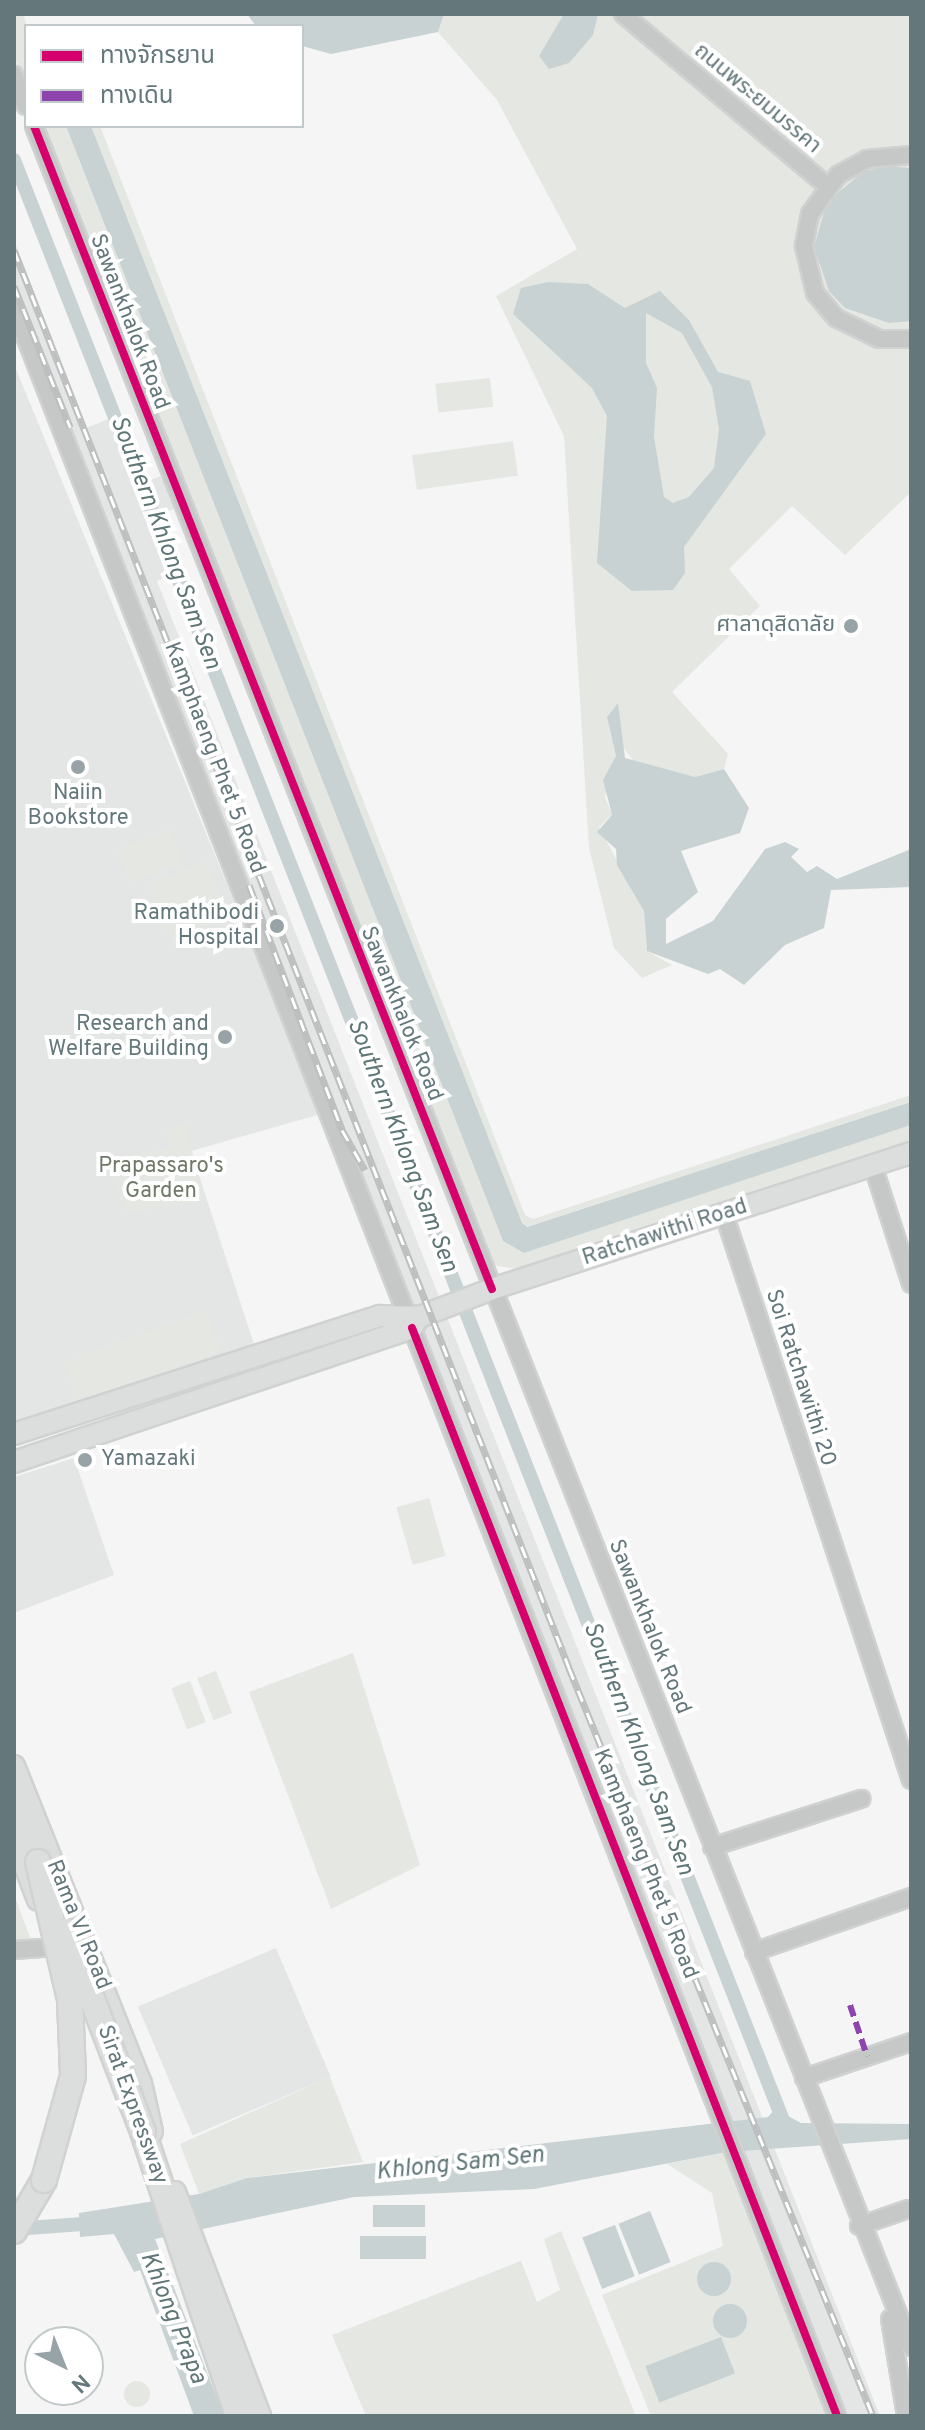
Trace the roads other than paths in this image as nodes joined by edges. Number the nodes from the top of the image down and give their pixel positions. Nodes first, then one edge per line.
1 (623, 14) edge
2 (14, 75) edge
3 (24, 101) edge
4 (35, 128) edge
5 (911, 155) edge
6 (827, 186) junction
7 (14, 308) edge
8 (911, 339) edge
9 (911, 1153) edge
10 (873, 1166) junction
11 (724, 1214) junction
12 (911, 1284) edge
13 (486, 1292) junction
14 (408, 1318) junction
15 (14, 1434) edge
16 (14, 1449) edge
17 (14, 1462) edge
18 (905, 1745) edge
19 (14, 1766) edge
20 (911, 1780) edge
21 (14, 1799) edge
22 (861, 1799) dead end
23 (14, 1837) edge
24 (712, 1847) junction
25 (38, 1862) junction
26 (911, 1897) edge
27 (56, 1947) junction
28 (14, 1950) edge
29 (754, 1952) junction
30 (911, 2042) edge
31 (806, 2083) junction
32 (152, 2132) junction
33 (908, 2209) dead end
34 (859, 2226) junction
35 (14, 2231) edge
36 (886, 2298) junction
37 (911, 2347) edge
38 (238, 2416) edge
39 (260, 2416) edge
40 (837, 2416) edge
41 (906, 2416) edge

1 - 6 street, ถนนพระยมมรรคา
2 - 3 street
4 - 13 street, Sawankhalok Road
5 - 6 street
6 - 8 street
7 - 14 street, Kamphaeng Phet 5 Road
9 - 10 main road, Ratchawithi Road
10 - 11 main road, Ratchawithi Road
10 - 12 street
11 - 13 main road, Ratchawithi Road
11 - 18 street, Soi Ratchawithi 20
13 - 14 main road, Ratchawithi Road
13 - 24 street, Sawankhalok Road
14 - 15 main road, Ratchawithi Road
14 - 16 main road
14 - 17 main road, Ratchawithi Road
14 - 40 street, Kamphaeng Phet 5 Road
18 - 20 street, Soi Ratchawithi 20
19 - 32 main road, Rama VI Road
21 - 25 highway, Sirat Expressway
22 - 24 street
23 - 27 main road, Rama VI Road
24 - 29 street, Sawankhalok Road
25 - 35 highway, bridge
25 - 38 highway, Sirat Expressway, bridge
26 - 29 street
27 - 28 street
27 - 32 main road, Rama VI Road
29 - 31 street, Sawankhalok Road
30 - 31 street
31 - 34 street, Sawankhalok Road
32 - 39 main road, Rama VI Road
33 - 34 street
34 - 36 street, Sawankhalok Road
36 - 37 street, Sawankhalok Road
36 - 41 street, Sawankhalok Road

